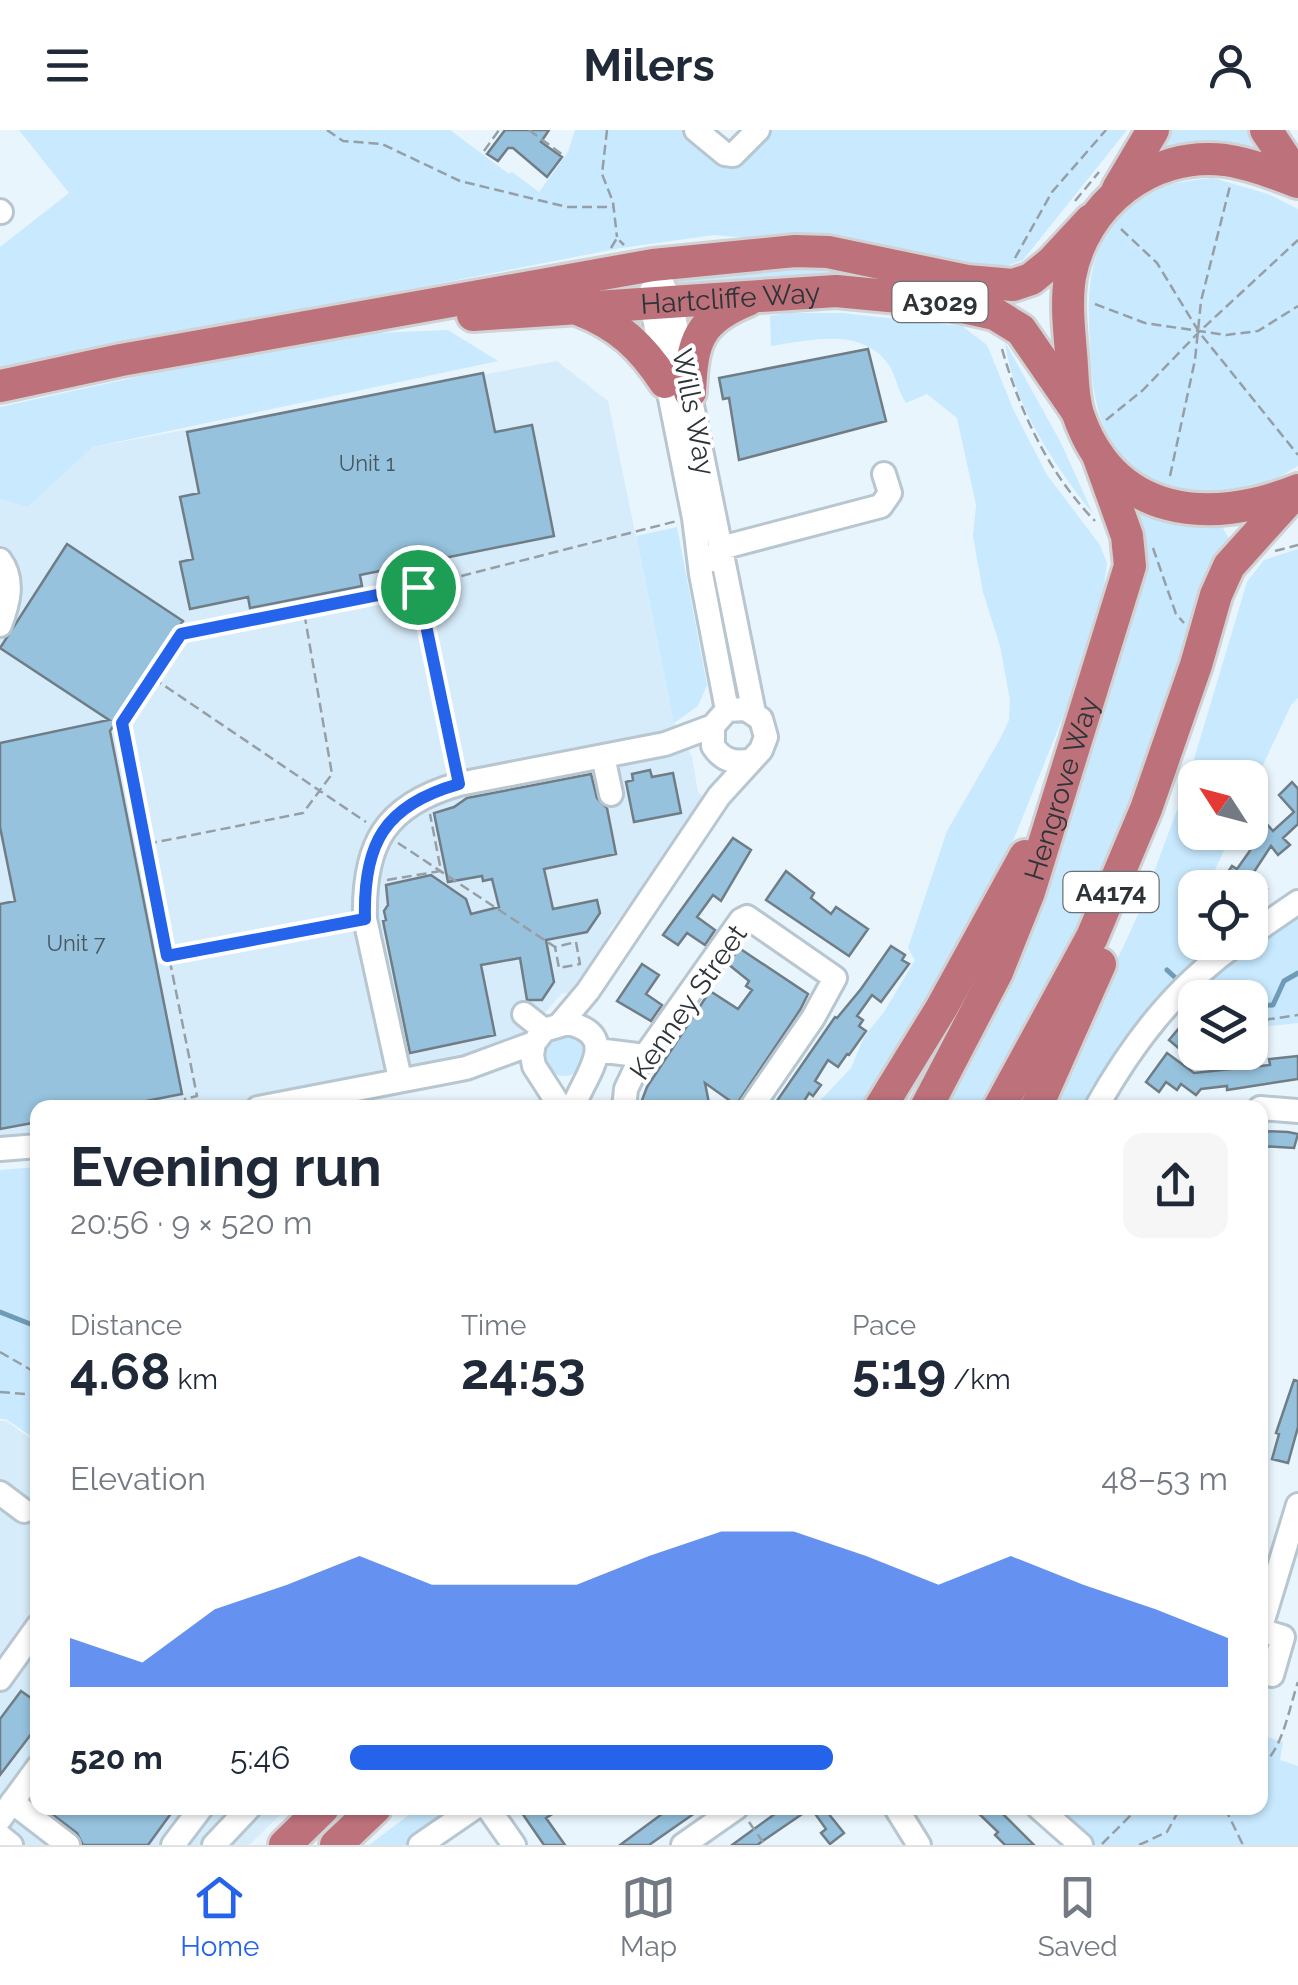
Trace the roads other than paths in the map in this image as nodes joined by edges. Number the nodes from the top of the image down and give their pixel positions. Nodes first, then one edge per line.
1 (696, 130) edge
2 (758, 130) edge
3 (1153, 130) edge
4 (1266, 130) edge
5 (1298, 180) edge
6 (1108, 213) junction
7 (653, 265) junction
8 (756, 296) junction
9 (661, 302) junction
10 (576, 308) junction
11 (334, 324) junction
12 (0, 386) edge
13 (677, 387) junction
14 (1090, 416) junction
15 (1098, 455) junction
16 (884, 474) dead end
17 (1298, 490) edge
18 (721, 548) junction
19 (0, 560) edge
20 (701, 574) junction
21 (0, 626) edge
22 (1196, 665) junction
23 (754, 713) junction
24 (720, 718) junction
25 (665, 744) junction
26 (603, 756) junction
27 (730, 758) junction
28 (612, 794) dead end
29 (1060, 798) junction
30 (1298, 902) edge
31 (1268, 923) edge
32 (1216, 960) edge
33 (524, 1014) dead end
34 (555, 1031) junction
35 (640, 1063) junction
36 (592, 1065) junction
37 (466, 1068) junction
38 (400, 1079) junction
39 (544, 1080) junction
40 (297, 1100) edge
41 (556, 1100) edge
42 (577, 1100) edge
43 (625, 1100) edge
44 (757, 1100) edge
45 (885, 1100) edge
46 (930, 1100) edge
47 (1003, 1100) edge
48 (1040, 1100) edge
49 (1101, 1100) edge
50 (1268, 1108) edge
51 (1298, 1110) edge
52 (30, 1147) edge
53 (0, 1149) edge
54 (0, 1493) edge
55 (1298, 1506) edge
56 (24, 1511) dead end
57 (1268, 1604) edge
58 (1268, 1632) edge
59 (30, 1637) edge
60 (1272, 1675) dead end
61 (0, 1679) edge
62 (30, 1778) edge
63 (6, 1810) edge
64 (197, 1815) edge
65 (242, 1815) edge
66 (316, 1815) edge
67 (368, 1815) edge
68 (464, 1815) edge
69 (493, 1815) edge
70 (736, 1815) edge
71 (900, 1815) edge
72 (1046, 1815) edge
73 (0, 1836) edge
74 (11, 1845) edge
75 (68, 1845) edge
76 (173, 1845) edge
77 (214, 1845) edge
78 (285, 1845) edge
79 (336, 1845) edge
80 (420, 1845) edge
81 (514, 1845) edge
82 (683, 1845) edge
83 (919, 1845) edge
84 (1081, 1845) edge

1 - 2 street
3 - 6 highway, A4174
4 - 5 highway
5 - 6 highway
6 - 7 highway, Hartcliffe Way / A3029
6 - 14 highway, A4174
7 - 9 street, Wills Way
7 - 11 highway, Hartcliffe Way / A3029
8 - 9 highway, Hartcliffe Way / A3029
8 - 13 highway
8 - 14 highway, Hartcliffe Way / A3029
9 - 10 highway, Hartcliffe Way / A3029
9 - 13 street, Wills Way
10 - 11 highway, Hartcliffe Way / A3029
10 - 13 highway
11 - 12 highway, Hartcliffe Way / A3029
13 - 18 street, Wills Way
13 - 20 street, Wills Way
14 - 15 highway, A4174
15 - 17 highway, A4174
15 - 29 highway, Hengrove Way / A4174
16 - 18 street
17 - 22 highway, A4174
18 - 20 street
18 - 23 street, Wills Way
19 - 21 street
20 - 24 street, Wills Way
22 - 47 highway, A4174
22 - 48 highway
23 - 24 street
23 - 27 street
24 - 25 street
24 - 27 street
25 - 26 street
25 - 27 street
26 - 28 street
26 - 38 street
27 - 34 street
29 - 45 highway
29 - 46 highway, Hengrove Way / A4174
30 - 31 street
32 - 49 street
33 - 34 street
34 - 36 street
34 - 37 street
34 - 39 street
35 - 36 street
35 - 43 street, Kenney Street
35 - 44 street, Kenney Street
36 - 39 street
36 - 42 street
37 - 38 street
37 - 39 street
38 - 40 street
39 - 41 street
50 - 51 street
52 - 53 street
54 - 56 street
55 - 57 street
58 - 60 street
59 - 61 street
62 - 63 street
63 - 75 street
64 - 76 street
65 - 77 street
66 - 78 highway
67 - 79 highway
68 - 80 street
69 - 81 street
70 - 82 street
71 - 83 street
72 - 84 street
73 - 74 street

